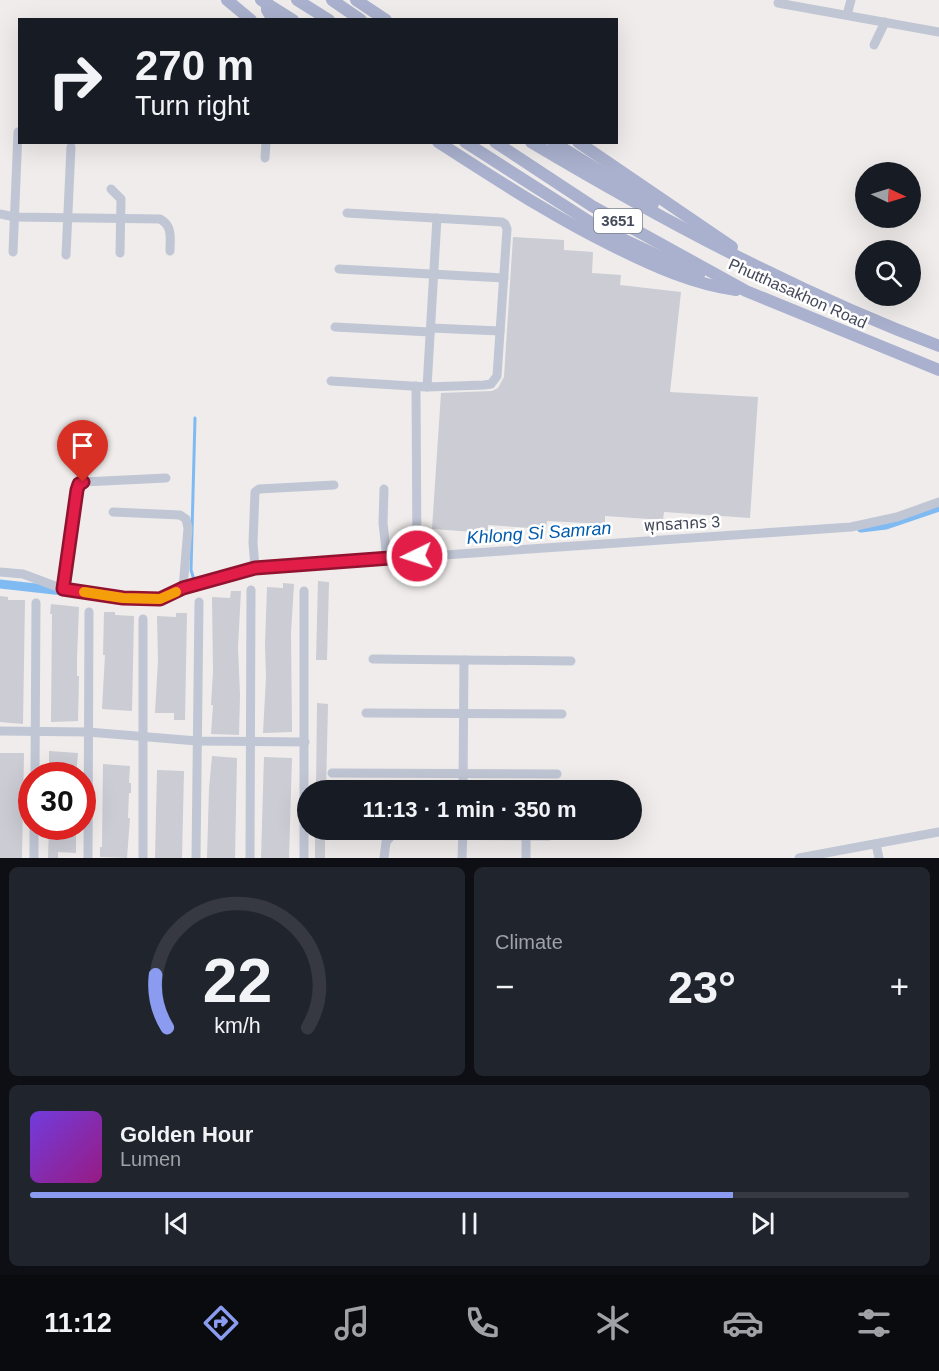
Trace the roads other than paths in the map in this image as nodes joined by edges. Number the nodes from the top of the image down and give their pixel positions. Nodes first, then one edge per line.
1 (227, 0) edge
2 (261, 0) edge
3 (267, 0) edge
4 (297, 0) edge
5 (332, 0) edge
6 (356, 0) edge
7 (851, 0) edge
8 (778, 3) dead end
9 (847, 15) junction
10 (248, 18) edge
11 (272, 18) edge
12 (290, 18) edge
13 (326, 18) edge
14 (358, 18) edge
15 (383, 18) edge
16 (885, 22) junction
17 (939, 32) edge
18 (874, 45) dead end
19 (18, 132) edge
20 (266, 144) edge
21 (441, 144) edge
22 (468, 144) edge
23 (498, 144) edge
24 (534, 144) edge
25 (556, 144) edge
26 (581, 144) edge
27 (70, 147) dead end
28 (265, 158) dead end
29 (111, 189) dead end
30 (347, 213) dead end
31 (0, 214) edge
32 (15, 217) junction
33 (68, 218) junction
34 (437, 218) junction
35 (121, 219) junction
36 (170, 251) dead end
37 (14, 252) dead end
38 (120, 253) dead end
39 (66, 255) dead end
40 (760, 267) junction
41 (339, 268) dead end
42 (434, 274) junction
43 (504, 278) junction
44 (746, 291) junction
45 (336, 327) dead end
46 (431, 330) junction
47 (500, 332) junction
48 (939, 345) edge
49 (939, 370) edge
50 (331, 381) dead end
51 (416, 386) junction
52 (427, 387) junction
53 (166, 478) dead end
54 (334, 485) dead end
55 (384, 489) dead end
56 (939, 502) edge
57 (113, 512) dead end
58 (417, 556) junction
59 (387, 559) junction
60 (255, 568) junction
61 (0, 572) edge
62 (183, 588) junction
63 (63, 589) junction
64 (251, 590) dead end
65 (304, 591) dead end
66 (199, 602) dead end
67 (36, 603) dead end
68 (89, 612) dead end
69 (142, 620) dead end
70 (373, 660) dead end
71 (464, 660) junction
72 (571, 661) dead end
73 (366, 713) dead end
74 (464, 713) junction
75 (562, 714) dead end
76 (0, 731) edge
77 (35, 731) junction
78 (88, 732) junction
79 (143, 736) junction
80 (197, 741) junction
81 (250, 741) junction
82 (305, 742) junction
83 (35, 762) edge
84 (332, 773) dead end
85 (463, 773) junction
86 (557, 774) dead end
87 (463, 780) edge
88 (939, 832) edge
89 (34, 840) edge
90 (388, 840) edge
91 (463, 840) edge
92 (526, 840) edge
93 (876, 844) junction
94 (827, 855) edge
95 (34, 858) edge
96 (88, 858) edge
97 (143, 858) edge
98 (196, 858) edge
99 (250, 858) edge
100 (304, 858) edge
101 (384, 858) edge
102 (462, 858) edge
103 (525, 858) edge
104 (799, 858) edge
105 (879, 858) edge

1 - 10 main road
2 - 12 main road
3 - 11 main road, bridge
4 - 13 main road
5 - 14 main road
6 - 15 main road
7 - 9 street
8 - 9 street
9 - 16 street
16 - 17 street
16 - 18 street
19 - 32 street
20 - 28 street
21 - 44 main road
22 - 44 main road
23 - 44 main road, Phutthasakhon Road / 3651
24 - 40 main road, Phutthasakhon Road / 3651
25 - 40 main road
26 - 40 main road
27 - 33 street
29 - 35 street
30 - 34 street
31 - 32 street
32 - 33 street
32 - 37 street
33 - 35 street
33 - 39 street
34 - 42 street
34 - 43 street
35 - 36 street
35 - 38 street
40 - 48 main road, Phutthasakhon Road / 3651
41 - 42 street
42 - 43 street
42 - 46 street
43 - 47 street
44 - 49 main road, Phutthasakhon Road / 3651
45 - 46 street
46 - 47 street
46 - 52 street
47 - 52 street
50 - 51 street
51 - 52 street
51 - 58 street
53 - 63 street
54 - 60 street
55 - 59 street
56 - 58 street, พุทธสาคร 3
57 - 62 street
58 - 59 street, พุทธสาคร 3
59 - 60 street, พุทธสาคร 3
60 - 62 street, พุทธสาคร 3
61 - 63 street, พุทธสาคร 3
62 - 63 street, พุทธสาคร 3
64 - 81 street
65 - 82 street
66 - 80 street
67 - 77 street
68 - 78 street
69 - 79 street
70 - 71 street
71 - 72 street
71 - 74 street
73 - 74 street
74 - 75 street
74 - 85 street
76 - 77 street
77 - 78 street
77 - 83 street
78 - 79 street
78 - 96 street
79 - 80 street
79 - 97 street
80 - 81 street
80 - 98 street
81 - 82 street
81 - 99 street
82 - 100 street
84 - 85 street
85 - 86 street
85 - 87 street
88 - 93 street
89 - 95 street
90 - 101 street
91 - 102 street
92 - 103 street
93 - 94 street
93 - 105 street
94 - 104 street

